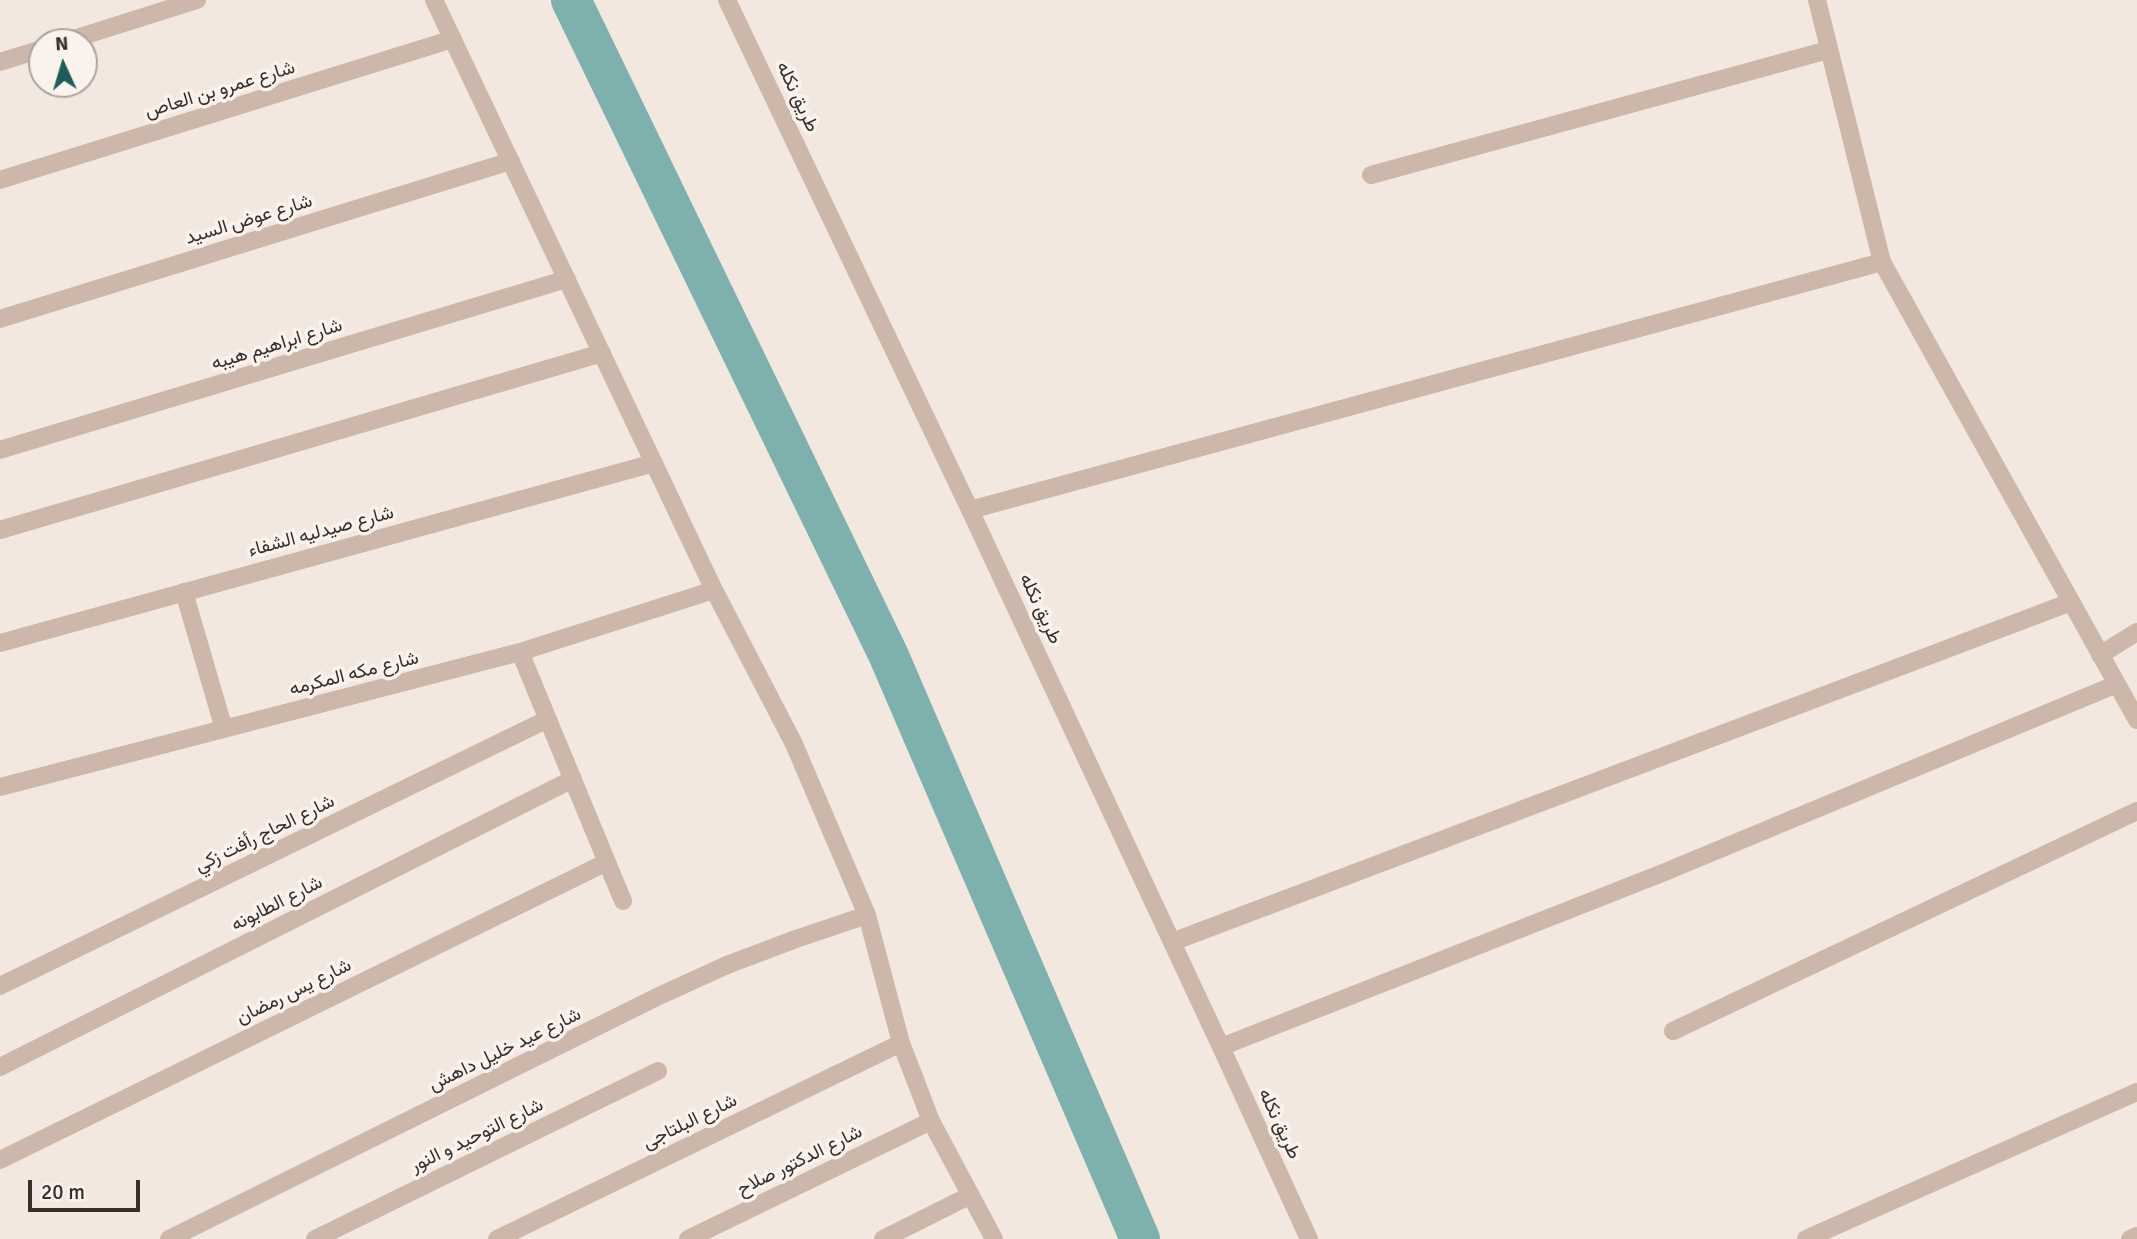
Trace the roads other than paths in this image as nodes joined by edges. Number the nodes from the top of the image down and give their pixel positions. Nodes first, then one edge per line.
1 (197, 0) edge
2 (434, 0) edge
3 (727, 0) edge
4 (1816, 0) edge
5 (98, 31) edge
6 (453, 39) junction
7 (1828, 50) junction
8 (28, 53) edge
9 (0, 62) edge
10 (511, 161) junction
11 (1371, 176) dead end
12 (0, 180) edge
13 (1882, 262) junction
14 (567, 279) junction
15 (0, 319) edge
16 (602, 353) junction
17 (0, 450) edge
18 (654, 463) junction
19 (970, 510) junction
20 (0, 530) edge
21 (714, 590) junction
22 (184, 592) junction
23 (2071, 602) junction
24 (2137, 632) edge
25 (0, 643) edge
26 (520, 652) junction
27 (2100, 655) junction
28 (2117, 684) junction
29 (548, 719) junction
30 (2137, 719) edge
31 (224, 729) junction
32 (573, 779) junction
33 (0, 787) edge
34 (2137, 811) edge
35 (607, 862) junction
36 (623, 901) dead end
37 (867, 915) junction
38 (1172, 942) junction
39 (0, 986) edge
40 (1673, 1031) dead end
41 (901, 1043) junction
42 (1221, 1047) junction
43 (0, 1067) edge
44 (658, 1071) dead end
45 (2137, 1092) edge
46 (931, 1121) junction
47 (0, 1160) edge
48 (969, 1196) junction
49 (2137, 1236) edge
50 (169, 1239) edge
51 (315, 1239) edge
52 (497, 1239) edge
53 (688, 1239) edge
54 (883, 1239) edge
55 (994, 1239) edge
56 (1309, 1239) edge
57 (1806, 1239) edge
58 (2130, 1239) edge

1 - 5 street
2 - 6 street
3 - 19 street, طريق نكله
4 - 7 street
6 - 10 street
6 - 12 street, شارع عمرو بن العاص
7 - 11 street
7 - 13 street
8 - 9 street
10 - 14 street
10 - 15 street, شارع عوض السيد
13 - 19 street
13 - 23 street
14 - 16 street
14 - 17 street, شارع ابراهيم هيبه
16 - 18 street
16 - 20 street
18 - 21 street
18 - 22 street, شارع صيدليه الشفاء
19 - 38 street, طريق نكله
21 - 26 street, شارع مكه المكرمه
21 - 37 street
22 - 25 street, شارع صيدليه الشفاء
22 - 31 street
23 - 27 street
23 - 38 street
24 - 27 street
26 - 29 street
26 - 31 street, شارع مكه المكرمه
27 - 28 street
28 - 30 street
28 - 42 street
29 - 32 street
29 - 39 street, شارع الحاج رأفت زكي
31 - 33 street, شارع مكه المكرمه
32 - 35 street
32 - 43 street, شارع الطابونه
34 - 40 street
35 - 36 street
35 - 47 street, شارع يس رمضان
37 - 41 street
37 - 50 street, شارع عيد خليل داهش
38 - 42 street, طريق نكله
41 - 46 street
41 - 52 street, شارع البلتاجى
42 - 56 street, طريق نكله
44 - 51 street, شارع التوحيد و النور
45 - 57 street
46 - 48 street
46 - 53 street, شارع الدكتور صلاح
48 - 54 street
48 - 55 street
49 - 58 street

